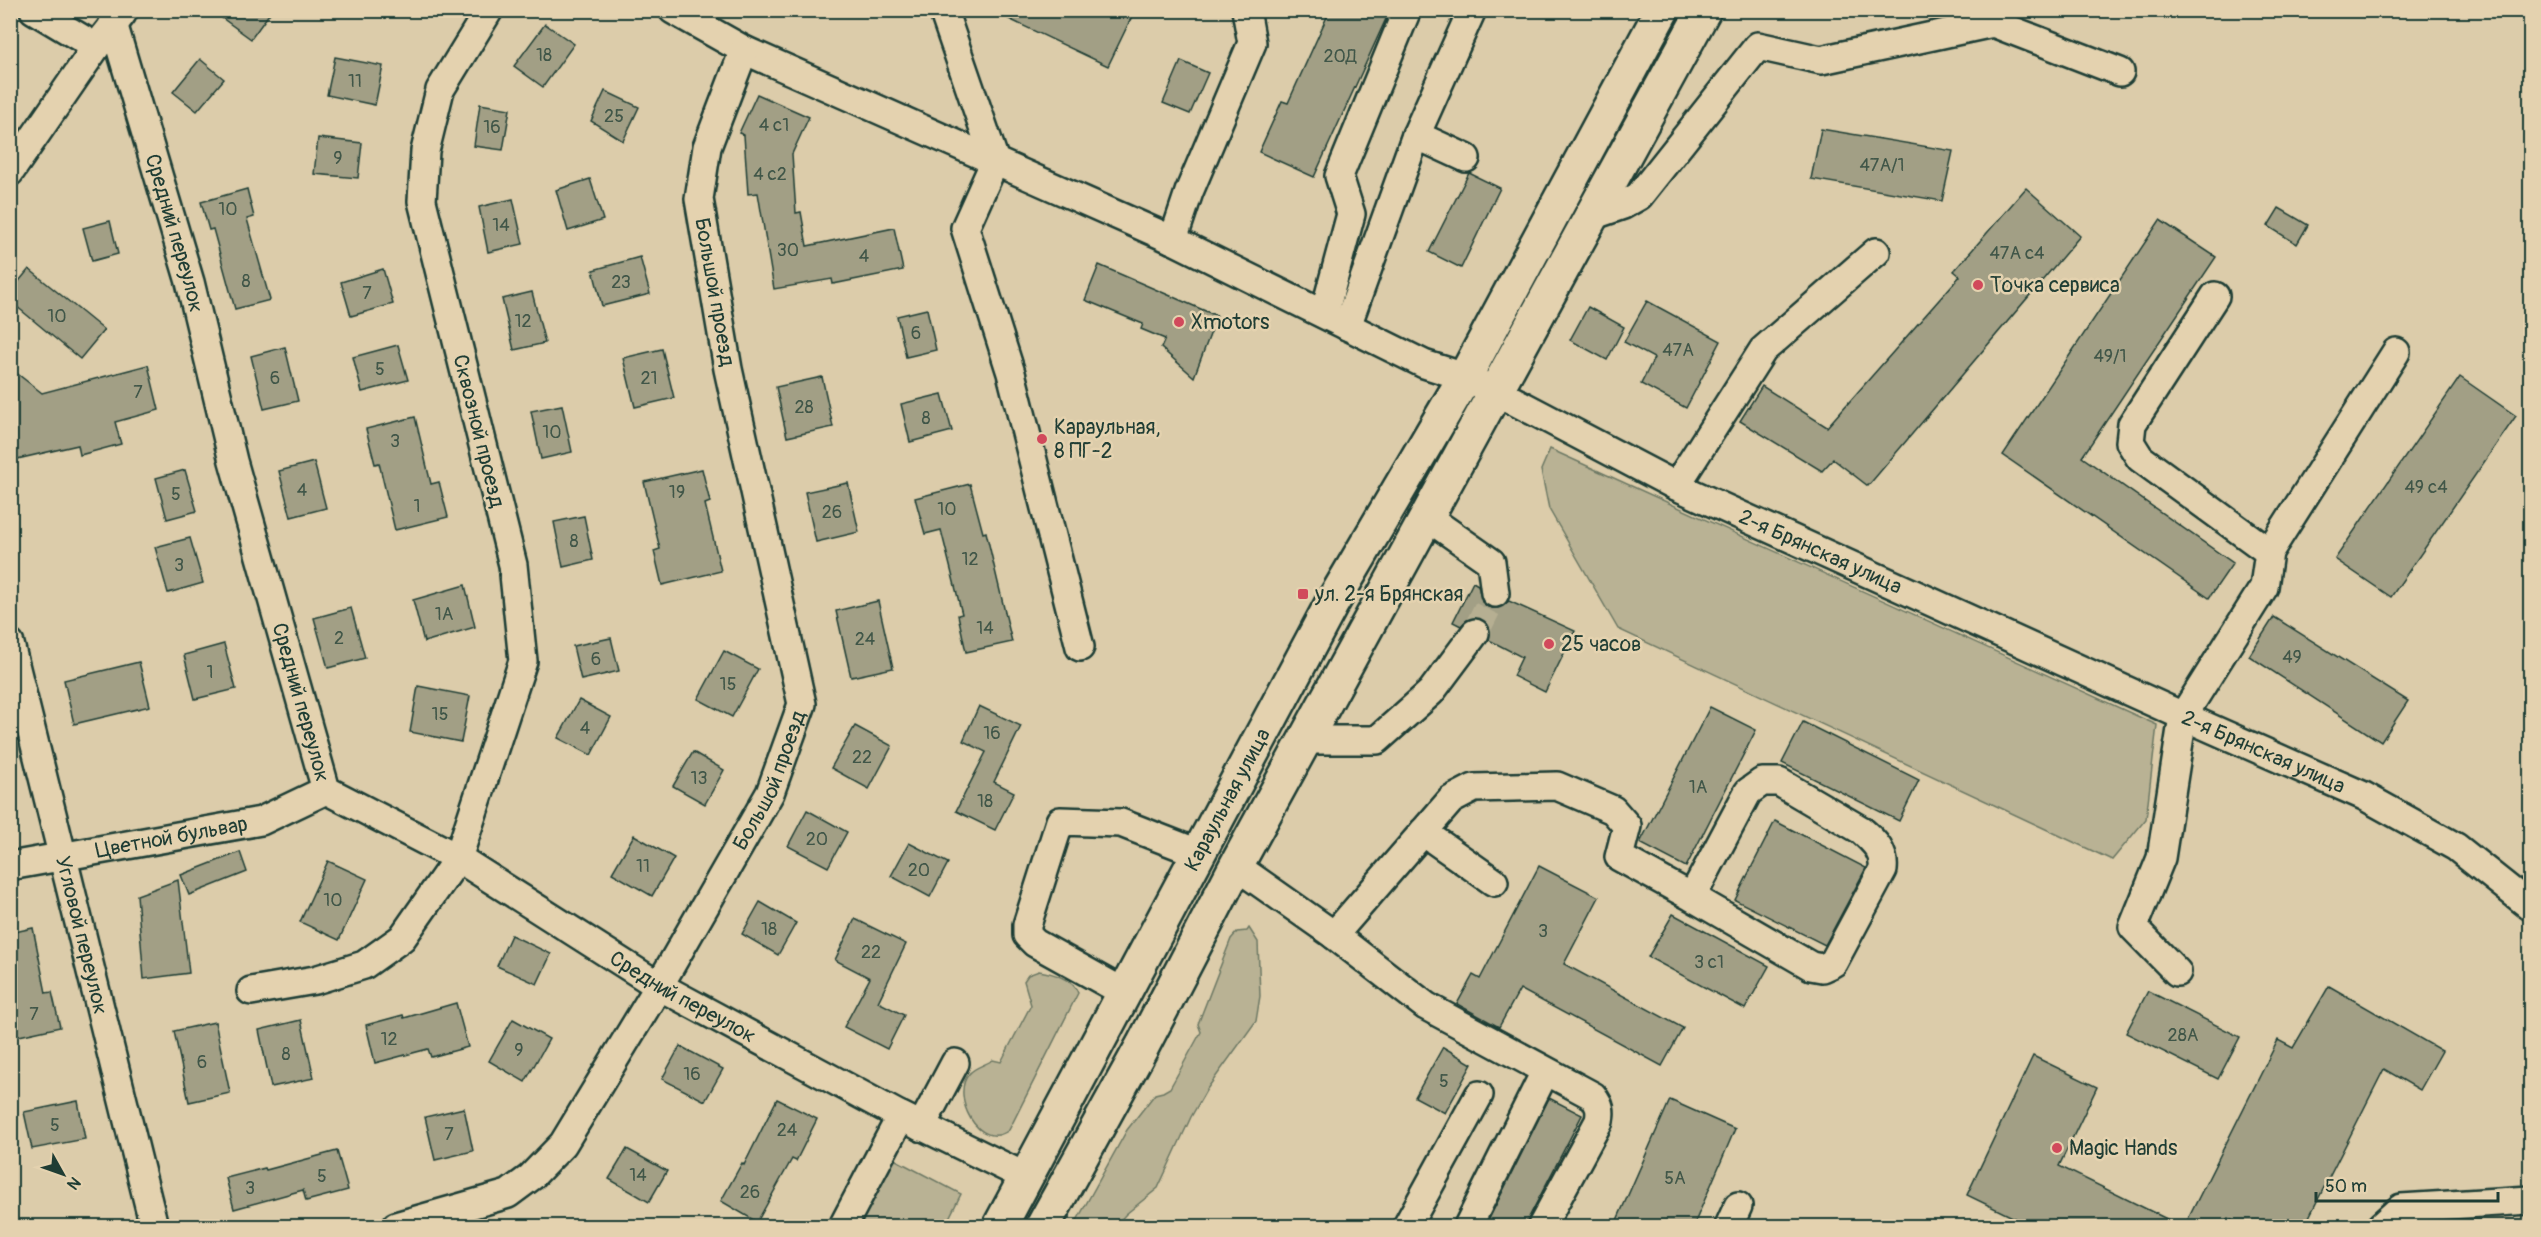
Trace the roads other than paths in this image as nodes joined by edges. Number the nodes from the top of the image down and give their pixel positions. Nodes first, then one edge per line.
1 (34, 10) edge
2 (489, 10) edge
3 (673, 10) edge
4 (944, 10) edge
5 (1246, 10) edge
6 (1407, 10) edge
7 (1472, 10) edge
8 (1704, 10) edge
9 (1658, 12) edge
10 (119, 17) edge
11 (96, 47) junction
12 (744, 50) junction
13 (2121, 72) dead end
14 (1416, 135) junction
15 (1466, 158) dead end
16 (995, 161) junction
17 (10, 172) edge
18 (1594, 215) junction
19 (1173, 240) junction
20 (1876, 252) dead end
21 (2216, 296) dead end
22 (1335, 320) junction
23 (2396, 352) dead end
24 (1465, 377) junction
25 (1497, 392) junction
26 (1676, 486) junction
27 (1427, 517) junction
28 (2269, 552) junction
29 (1495, 594) tunnel mouth
30 (1475, 633) tunnel mouth
31 (10, 644) edge
32 (1080, 647) dead end
33 (2183, 716) junction
34 (1306, 740) junction
35 (326, 790) junction
36 (1423, 832) junction
37 (1198, 853) junction
38 (62, 855) junction
39 (458, 858) junction
40 (10, 866) edge
41 (1236, 866) junction
42 (1494, 882) dead end
43 (1692, 897) junction
44 (2530, 906) edge
45 (1334, 935) junction
46 (2177, 972) dead end
47 (659, 986) junction
48 (251, 991) dead end
49 (1125, 993) junction
50 (955, 1063) dead end
51 (1545, 1072) junction
52 (1479, 1095) dead end
53 (911, 1122) junction
54 (1026, 1177) junction
55 (2530, 1200) edge
56 (154, 1227) edge
57 (396, 1227) edge
58 (843, 1227) edge
59 (1000, 1227) edge
60 (1043, 1227) edge
61 (1407, 1227) edge
62 (1468, 1227) edge
63 (1542, 1227) edge
64 (2380, 1227) edge

1 - 11 street
2 - 39 street, Сквозной проезд
3 - 12 street, 2-я Брянская улица
4 - 16 street
5 - 19 street
6 - 22 street
7 - 14 street
8 - 18 main road
9 - 24 main road
10 - 11 street
10 - 35 street, Средний переулок
11 - 17 street
12 - 16 street, 2-я Брянская улица
12 - 47 street, Большой проезд
13 - 18 street
14 - 15 street
14 - 22 street
16 - 19 street, 2-я Брянская улица
16 - 32 street
18 - 25 main road
19 - 22 street, 2-я Брянская улица
20 - 26 street
21 - 28 street
22 - 24 street, 2-я Брянская улица
23 - 28 street
24 - 25 street, 2-я Брянская улица
24 - 37 main road, Караульная улица
25 - 26 street, 2-я Брянская улица
25 - 27 main road, Караульная улица
26 - 33 street, 2-я Брянская улица
27 - 29 street
27 - 34 main road, Караульная улица
28 - 33 street
30 - 34 street
31 - 38 street, Угловой переулок
33 - 44 street, 2-я Брянская улица
33 - 46 street
34 - 41 main road, Караульная улица
35 - 38 street, Цветной бульвар
35 - 39 street, Средний переулок
36 - 42 street
36 - 43 street
36 - 45 street
37 - 49 main road, Караульная улица
37 - 49 street
38 - 40 street, Цветной бульвар
38 - 56 street, Угловой переулок
39 - 47 street, Средний переулок
39 - 48 street
41 - 45 street
41 - 60 main road, Караульная улица
43 - 43 street
45 - 51 street
47 - 53 street, Средний переулок
47 - 57 street, Большой проезд
49 - 54 main road, Караульная улица
50 - 53 street
51 - 62 street
51 - 63 street
52 - 61 street
53 - 54 street, Средний переулок
53 - 58 street
54 - 59 main road, Караульная улица
55 - 64 street

